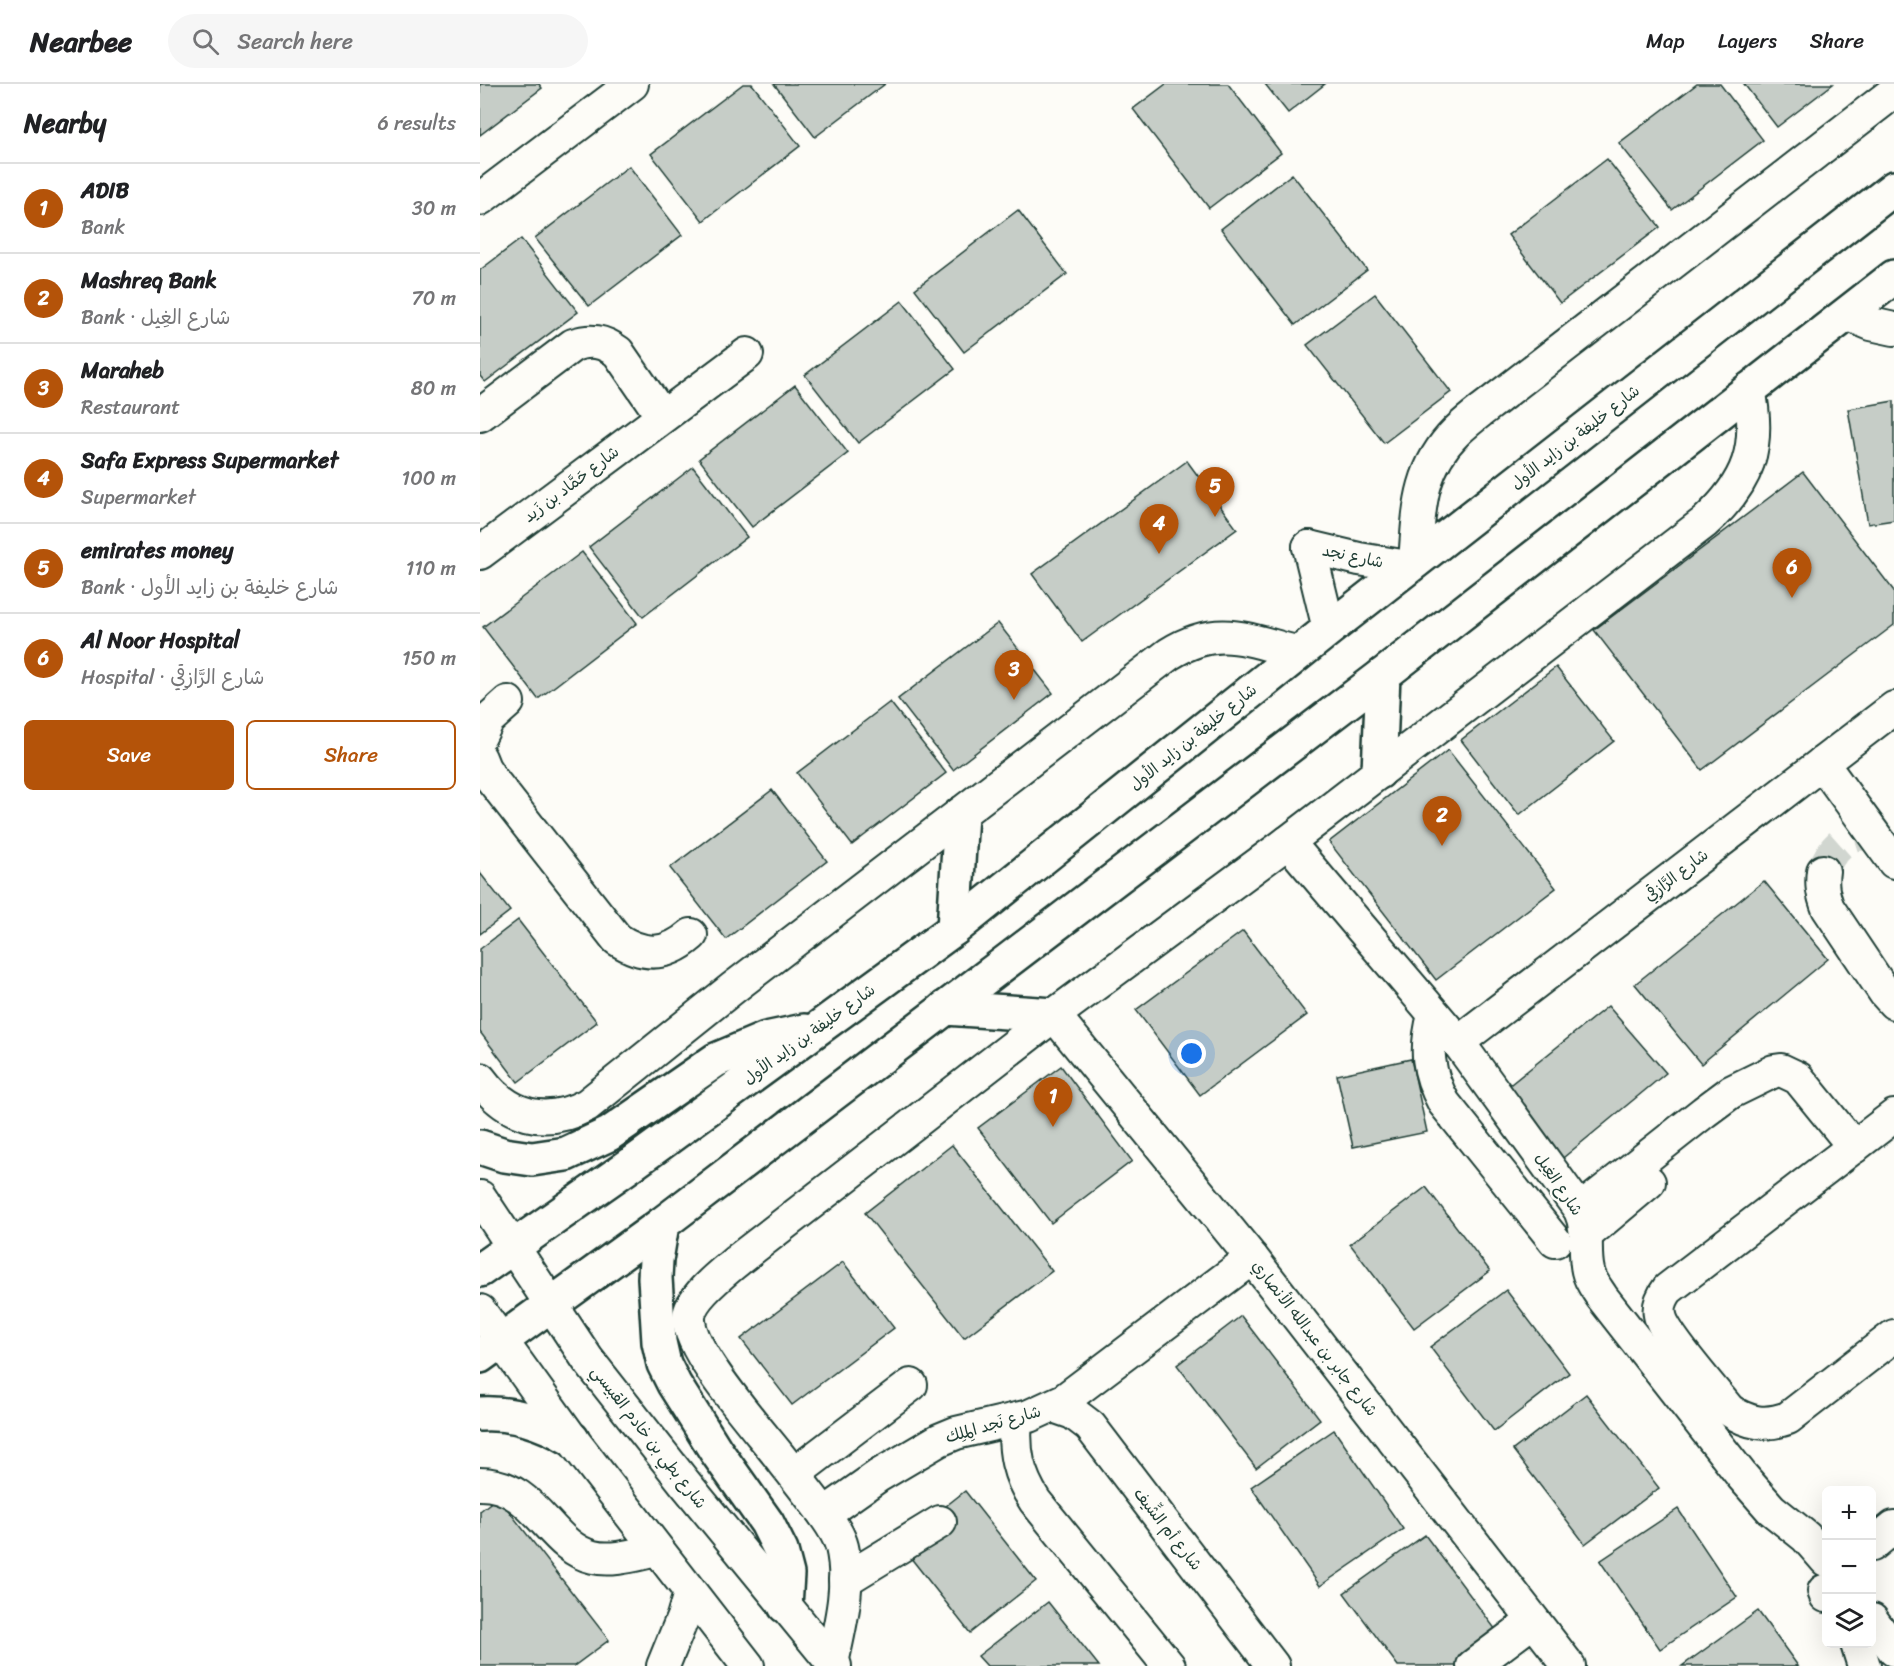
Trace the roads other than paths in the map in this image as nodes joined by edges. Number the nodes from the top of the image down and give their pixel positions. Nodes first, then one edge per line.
1 (632, 84) edge
2 (1894, 92) edge
3 (1894, 188) edge
4 (480, 199) edge
5 (1894, 277) edge
6 (1848, 314) junction
7 (1894, 328) edge
8 (747, 354) dead end
9 (1749, 389) junction
10 (480, 415) edge
11 (663, 416) junction
12 (480, 553) edge
13 (1412, 564) junction
14 (1329, 628) junction
15 (1299, 653) junction
16 (1383, 675) junction
17 (508, 702) dead end
18 (1894, 708) edge
19 (480, 736) edge
20 (480, 758) edge
21 (1822, 763) junction
22 (1378, 772) junction
23 (962, 814) junction
24 (1288, 842) junction
25 (1894, 862) edge
26 (1823, 871) tunnel mouth
27 (954, 929) junction
28 (691, 934) dead end
29 (1894, 1003) edge
30 (945, 1008) junction
31 (1054, 1015) junction
32 (1434, 1015) junction
33 (815, 1030) junction
34 (1458, 1042) junction
35 (480, 1079) edge
36 (1894, 1116) edge
37 (480, 1147) edge
38 (1854, 1147) junction
39 (480, 1197) edge
40 (1583, 1222) junction
41 (662, 1224) junction
42 (1555, 1241) dead end
43 (513, 1247) junction
44 (1252, 1258) junction
45 (480, 1269) edge
46 (551, 1305) junction
47 (480, 1311) edge
48 (1894, 1335) edge
49 (491, 1348) edge
50 (911, 1385) dead end
51 (1053, 1406) junction
52 (480, 1414) edge
53 (1016, 1420) junction
54 (572, 1439) junction
55 (794, 1474) junction
56 (480, 1484) edge
57 (824, 1514) junction
58 (940, 1522) dead end
59 (1894, 1527) edge
60 (1876, 1542) edge
61 (657, 1550) junction
62 (1822, 1555) edge
63 (845, 1580) junction
64 (690, 1593) junction
65 (785, 1606) junction
66 (1533, 1621) junction
67 (1876, 1625) edge
68 (1858, 1648) edge
69 (1894, 1650) edge
70 (833, 1665) edge
71 (663, 1666) edge
72 (748, 1666) edge
73 (1169, 1666) edge
74 (1273, 1666) edge
75 (1473, 1666) edge
76 (1569, 1666) edge
77 (1864, 1666) edge

1 - 4 street
2 - 13 street
3 - 13 main road, شارع خليفة بن زايد الأول
5 - 6 main road
6 - 7 street
6 - 9 main road
8 - 11 street, شارع حَمَّاد بن زَيد
9 - 16 main road
9 - 22 street
10 - 11 street
11 - 12 street, شارع حَمَّاد بن زَيد
13 - 14 main road, شارع خليفة بن زايد الأول
13 - 14 street, شارع نجد
14 - 15 main road, شارع خليفة بن زايد الأول
15 - 23 street
15 - 27 main road, شارع خليفة بن زايد الأول
16 - 22 main road
16 - 30 main road
17 - 19 street
18 - 21 street, شارع الرَّازقِي
20 - 28 street
21 - 25 street
21 - 34 street, شارع الرَّازقِي
22 - 24 street
23 - 27 main road
23 - 35 street
24 - 31 street
24 - 32 street, شارع الغِيل
26 - 29 street
27 - 33 main road, شارع خليفة بن زايد الأول
30 - 31 main road
30 - 41 main road
31 - 44 street, شارع جابر بن عبدالله الأنصاري
31 - 55 street
32 - 34 street, شارع الغِيل
32 - 42 street
33 - 37 main road
33 - 43 main road, شارع خليفة بن زايد الأول
34 - 40 street, شارع الغِيل
36 - 38 street
38 - 40 street
38 - 48 street
39 - 43 street, شارع بطي بن خادم القبيسي
40 - 62 street, شارع الغِيل
41 - 46 main road
41 - 65 main road
43 - 45 main road, شارع خليفة بن زايد الأول
43 - 46 street, شارع بطي بن خادم القبيسي
44 - 51 street, شارع نَجد المِلِك
44 - 66 street, شارع جابر بن عبدالله الأنصاري
46 - 49 main road
46 - 65 street, شارع بطي بن خادم القبيسي
47 - 49 street
49 - 54 street
50 - 55 street
51 - 53 street, شارع نَجد المِلِك
51 - 74 street, شارع أم الشِّيف
52 - 54 main road
53 - 57 street, شارع نَجد المِلِك
53 - 73 street
54 - 61 street
55 - 57 street
56 - 61 street
57 - 63 street
58 - 63 street
59 - 60 street
61 - 64 street
63 - 70 street
64 - 71 street
64 - 72 street
65 - 70 street, شارع بطي بن خادم القبيسي
66 - 75 street
66 - 76 street, شارع جابر بن عبدالله الأنصاري
67 - 69 street
68 - 77 street

